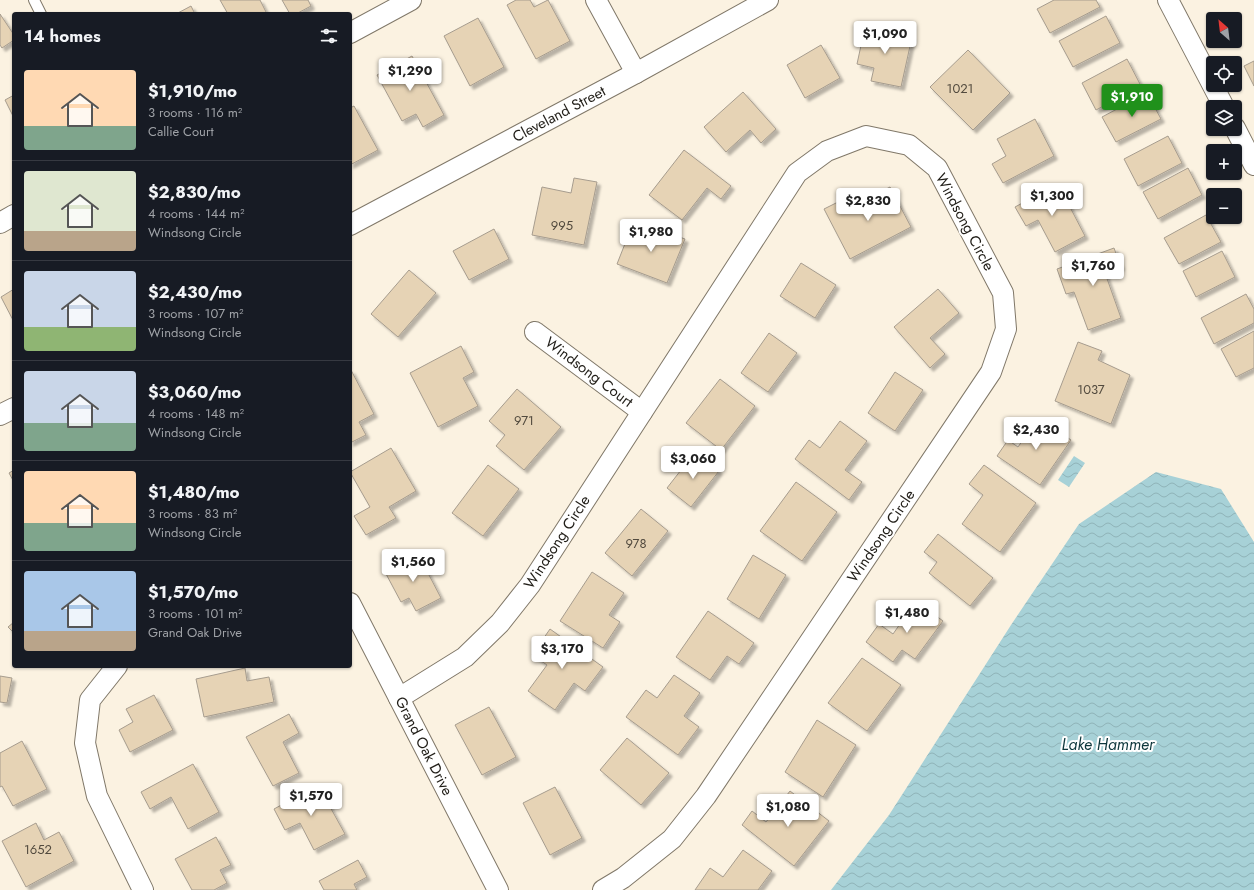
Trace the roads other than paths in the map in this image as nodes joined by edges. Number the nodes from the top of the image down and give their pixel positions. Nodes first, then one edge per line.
1 (34, 0) edge
2 (411, 0) edge
3 (596, 0) edge
4 (768, 0) edge
5 (1168, 0) edge
6 (40, 12) edge
7 (352, 32) edge
8 (636, 73) junction
9 (1220, 100) edge
10 (1239, 136) edge
11 (1254, 165) edge
12 (12, 216) edge
13 (0, 222) edge
14 (352, 224) edge
15 (535, 332) dead end
16 (12, 409) edge
17 (642, 412) junction
18 (0, 415) edge
19 (352, 607) edge
20 (115, 668) edge
21 (399, 698) junction
22 (143, 890) edge
23 (498, 890) edge
24 (603, 890) edge

1 - 6 lane
2 - 7 street
3 - 8 street
4 - 8 street, Cleveland Street
5 - 9 street
8 - 14 street, Cleveland Street
10 - 11 street
12 - 13 street
15 - 17 street, Windsong Court
16 - 18 street
17 - 21 street, Windsong Circle
17 - 24 street, Windsong Circle
19 - 21 street, Grand Oak Drive
20 - 22 street
21 - 23 street, Grand Oak Drive

